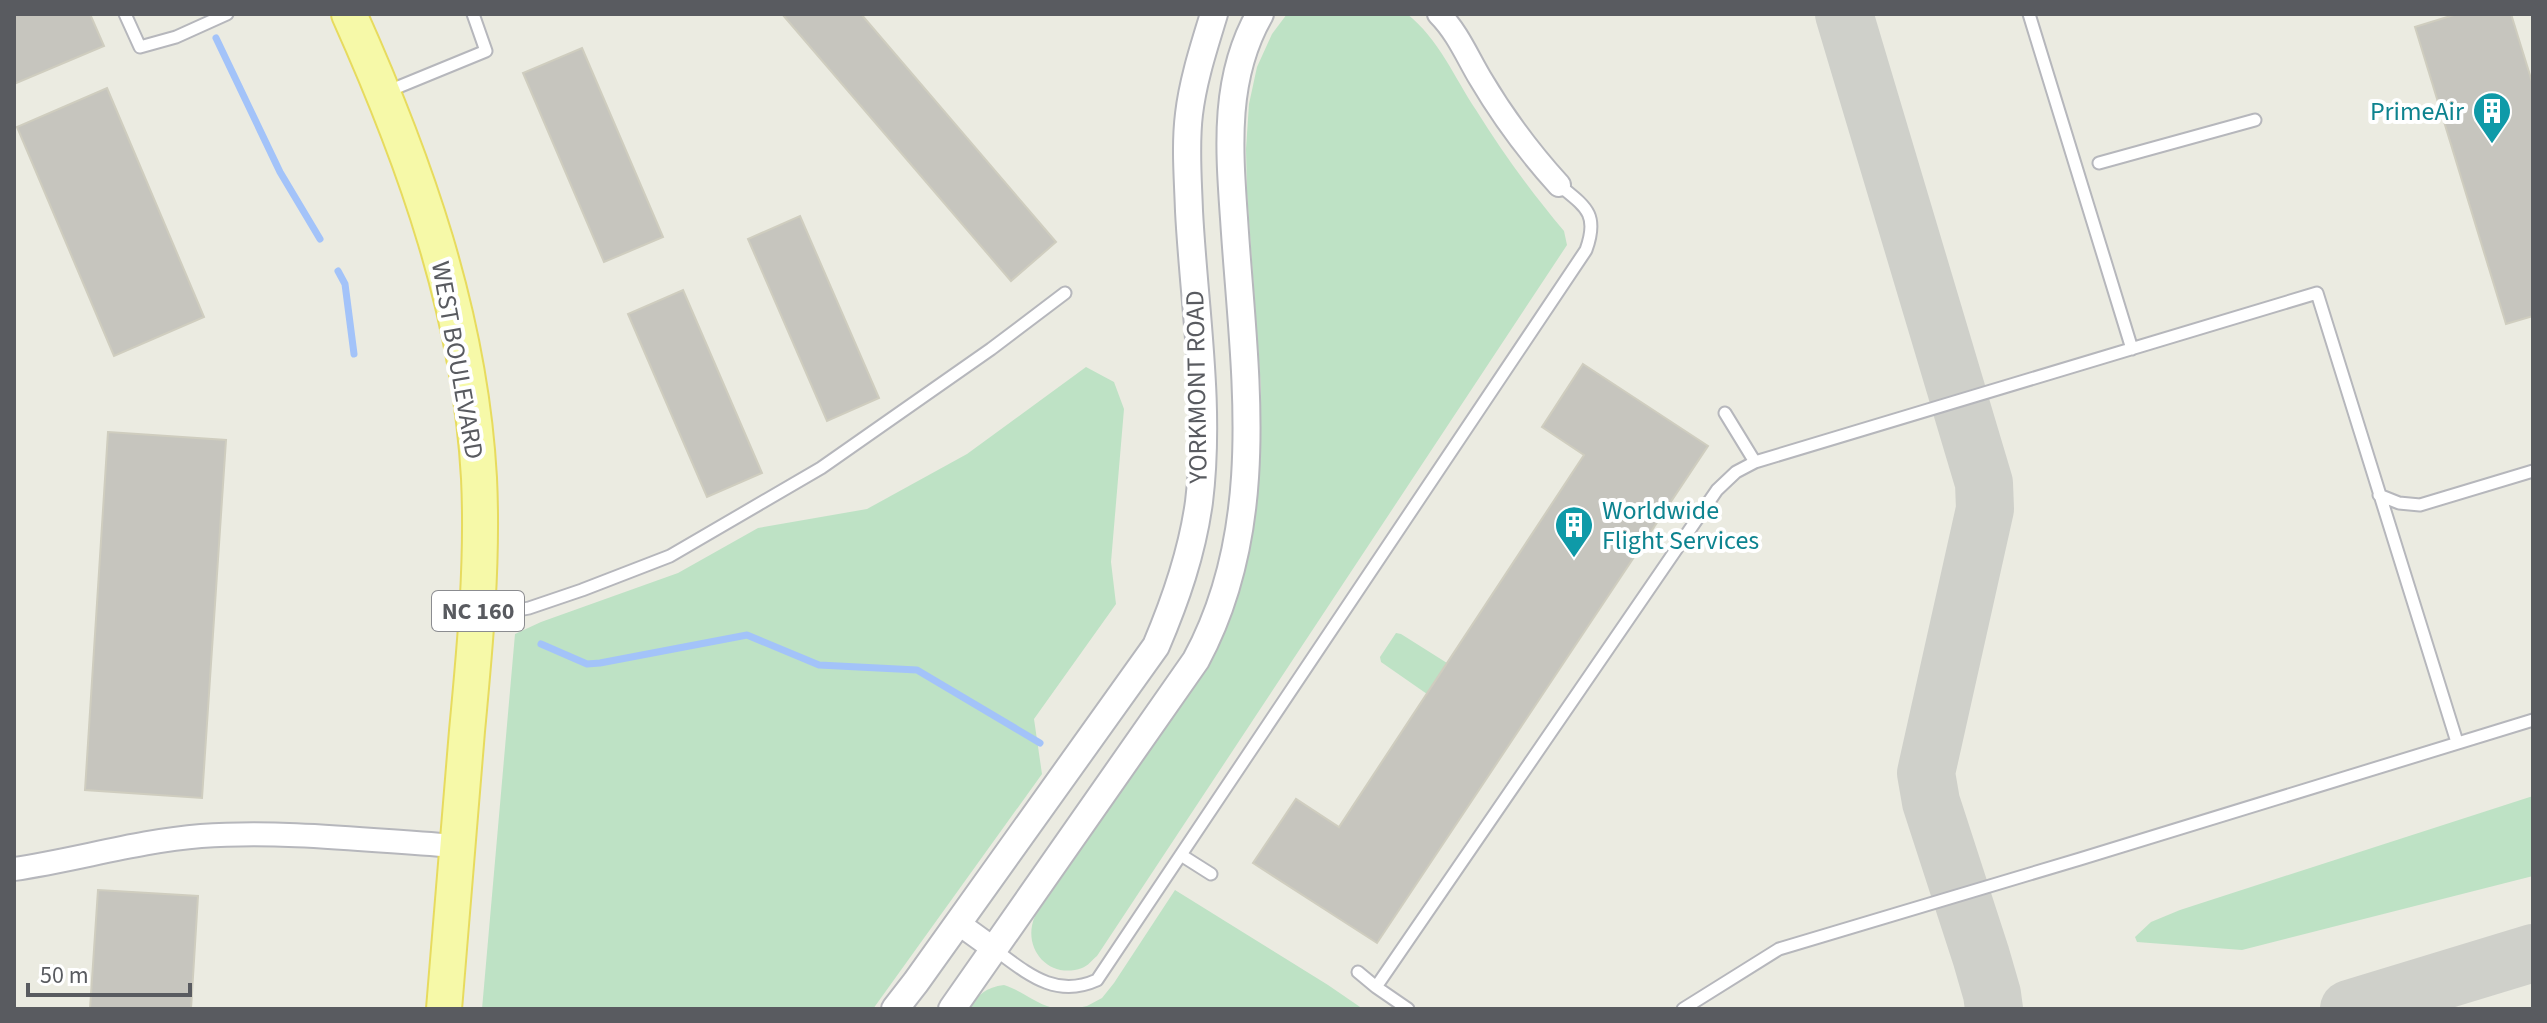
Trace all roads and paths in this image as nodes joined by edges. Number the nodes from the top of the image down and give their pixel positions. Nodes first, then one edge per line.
1 (125, 14) edge
2 (227, 14) edge
3 (349, 14) edge
4 (473, 14) edge
5 (1214, 14) edge
6 (1260, 14) edge
7 (1439, 14) edge
8 (2029, 14) edge
9 (383, 93) junction
10 (2255, 120) dead end
11 (2099, 163) dead end
12 (1559, 185) joint
13 (1065, 293) dead end
14 (2132, 349) junction
15 (1725, 413) dead end
16 (1755, 462) junction
17 (2533, 471) edge
18 (2379, 495) junction
19 (478, 612) junction
20 (2533, 720) edge
21 (2457, 742) junction
22 (458, 846) junction
23 (1181, 855) junction
24 (14, 869) edge
25 (1211, 874) dead end
26 (958, 923) junction
27 (994, 949) junction
28 (1358, 972) dead end
29 (1376, 987) junction
30 (444, 1009) edge
31 (895, 1009) edge
32 (952, 1009) edge
33 (1408, 1009) edge
34 (1683, 1009) edge

1 - 2 lane
3 - 9 main road, WEST BOULEVARD / NC 160
4 - 9 lane
5 - 26 street, YORKMONT ROAD
6 - 27 street, YORKMONT ROAD
7 - 12 street
8 - 14 lane
9 - 19 main road, WEST BOULEVARD / NC 160
10 - 11 lane
12 - 23 lane
13 - 19 lane
14 - 16 lane
14 - 18 lane
15 - 16 lane
16 - 29 lane
17 - 18 lane
18 - 21 lane
19 - 22 main road, WEST BOULEVARD / NC 160
20 - 21 lane
21 - 34 lane
22 - 24 street
22 - 30 main road, WEST BOULEVARD / NC 160
23 - 25 lane
23 - 27 lane
26 - 27 street
26 - 31 street, YORKMONT ROAD
27 - 32 street, YORKMONT ROAD
28 - 29 lane
29 - 33 lane

